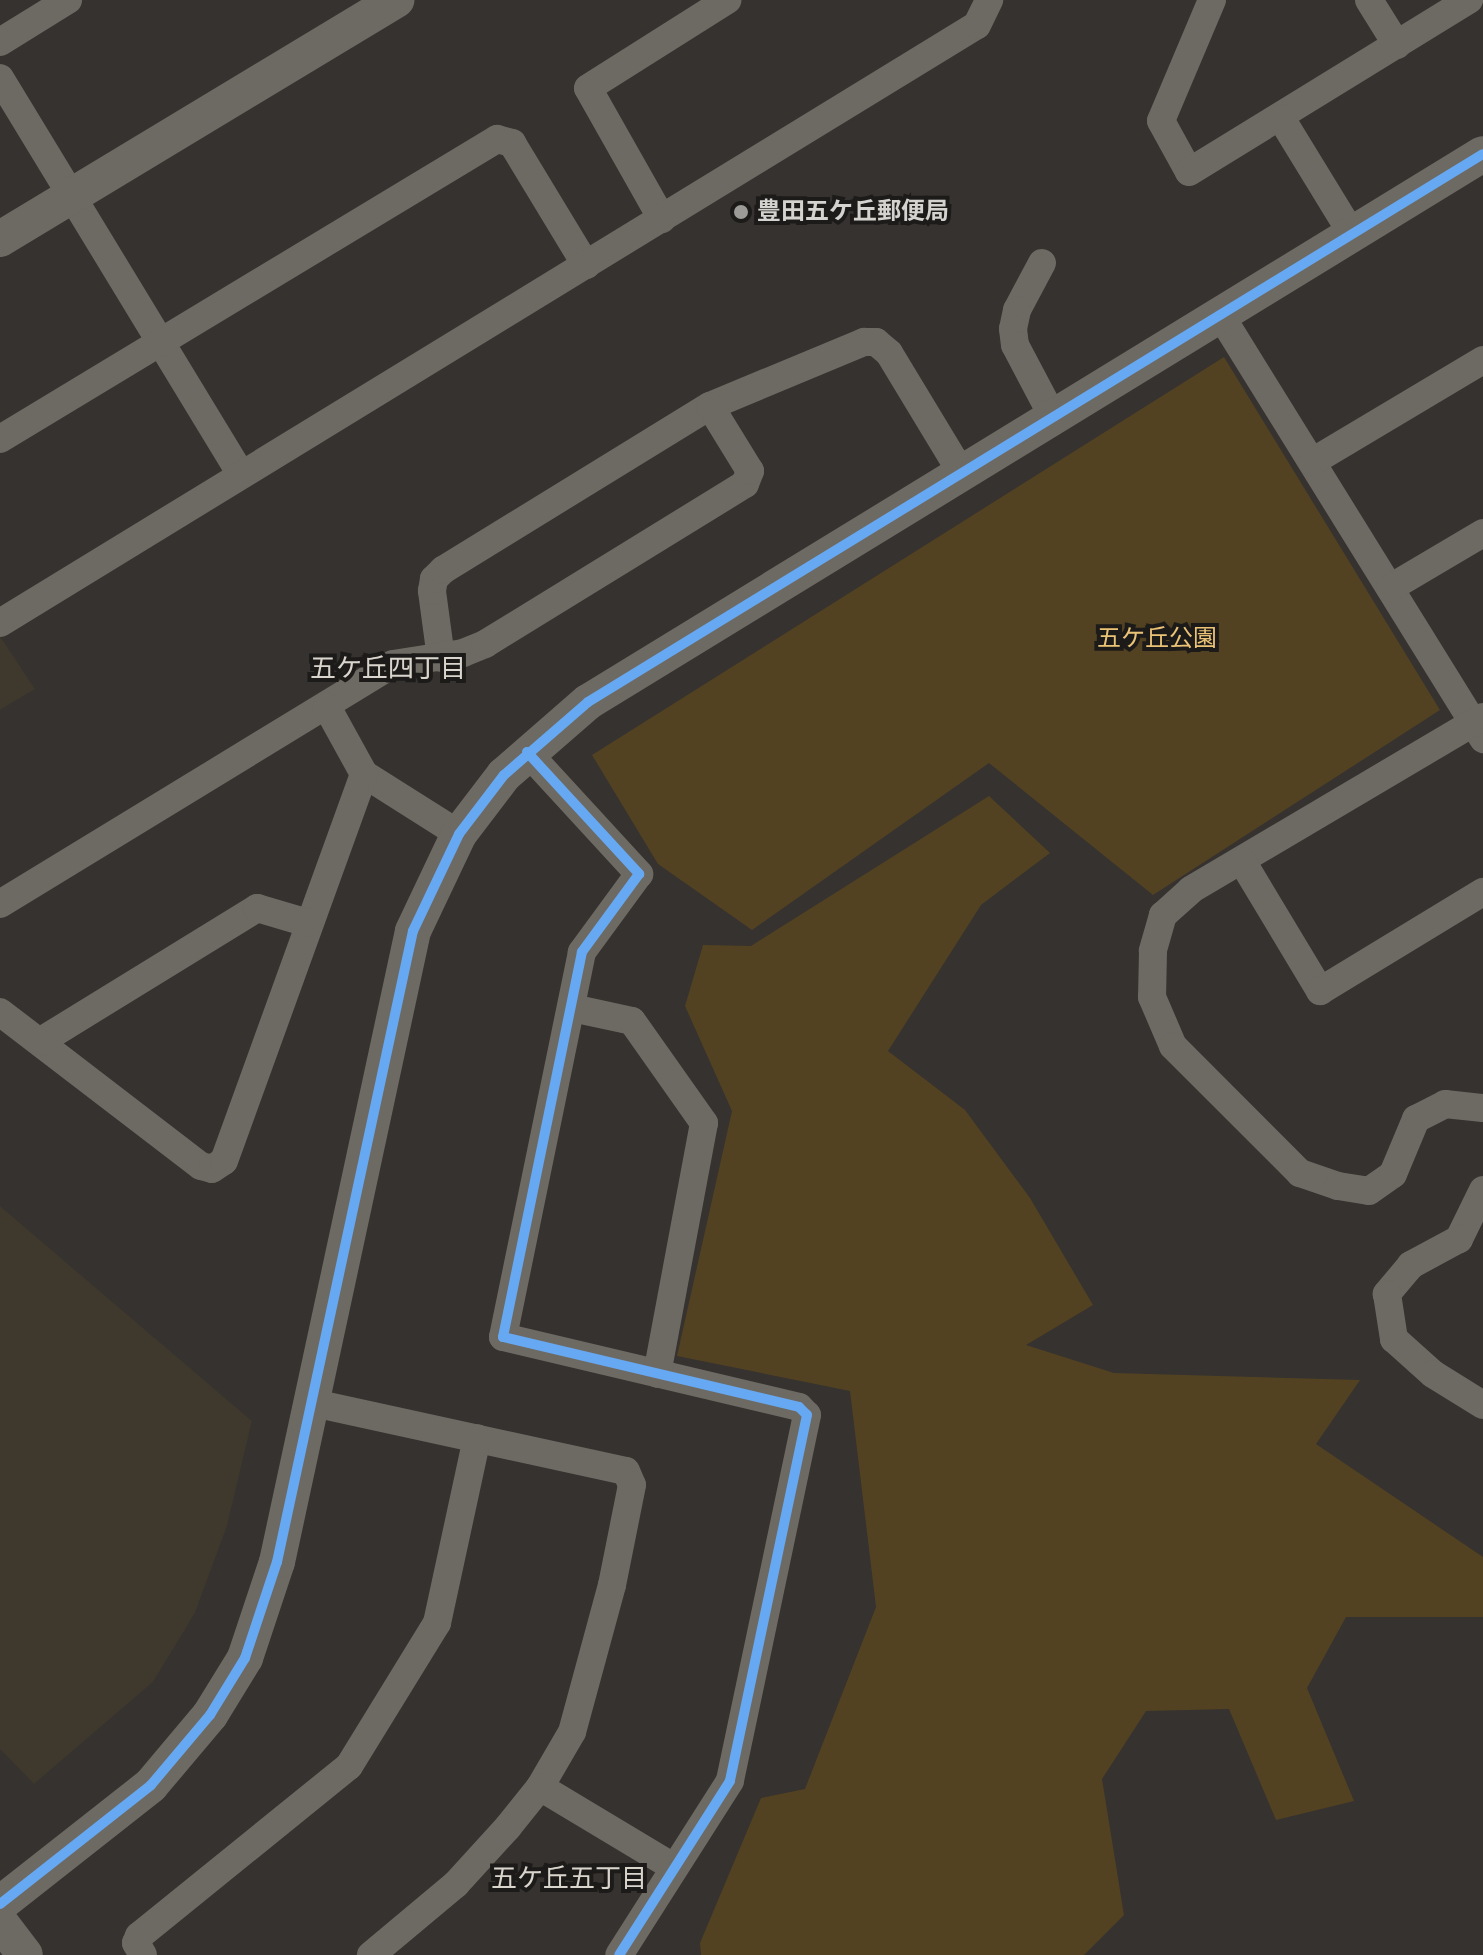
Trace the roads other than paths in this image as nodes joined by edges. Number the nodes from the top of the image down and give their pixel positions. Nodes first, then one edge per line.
1 (68, 0) edge
2 (396, 0) edge
3 (727, 0) edge
4 (989, 0) edge
5 (1212, 0) edge
6 (1369, 0) edge
7 (1469, 0) edge
8 (0, 42) edge
9 (1397, 45) junction
10 (0, 78) edge
11 (1281, 118) junction
12 (1483, 154) edge
13 (70, 198) junction
14 (662, 219) junction
15 (1352, 234) junction
16 (0, 239) edge
17 (1042, 263) dead end
18 (586, 265) junction
19 (1221, 316) junction
20 (161, 342) junction
21 (1483, 360) edge
22 (710, 406) junction
23 (1053, 417) junction
24 (0, 439) edge
25 (1312, 462) junction
26 (961, 472) junction
27 (241, 475) junction
28 (1483, 533) edge
29 (1390, 588) junction
30 (0, 623) edge
31 (441, 658) junction
32 (327, 707) junction
33 (1480, 727) edge
34 (527, 752) junction
35 (364, 774) junction
36 (459, 834) junction
37 (1242, 861) junction
38 (1483, 892) edge
39 (0, 904) edge
40 (308, 923) junction
41 (572, 1008) junction
42 (0, 1012) edge
43 (41, 1041) junction
44 (1483, 1108) edge
45 (1483, 1190) edge
46 (657, 1374) junction
47 (309, 1402) junction
48 (1483, 1405) edge
49 (477, 1438) junction
50 (540, 1787) junction
51 (673, 1867) junction
52 (0, 1904) edge
53 (0, 1922) edge
54 (25, 1955) edge
55 (143, 1955) edge
56 (371, 1955) edge
57 (619, 1955) edge

1 - 8 street
2 - 13 street
3 - 14 street
4 - 14 street
5 - 11 street
6 - 9 street
7 - 9 street
9 - 11 street
10 - 13 street
11 - 15 street
12 - 15 street
13 - 16 street
13 - 20 street
14 - 18 street
15 - 19 street
17 - 23 street
18 - 20 street
18 - 27 street
19 - 23 street
19 - 25 street
20 - 24 street
20 - 27 street
21 - 25 street
22 - 26 street
22 - 31 street
22 - 31 street
23 - 26 street
25 - 29 street
26 - 34 street
27 - 30 street
28 - 29 street
29 - 33 street
31 - 32 street
32 - 35 street
32 - 39 street
33 - 37 street
34 - 36 street
34 - 41 street
35 - 36 street
35 - 40 street
36 - 47 street
37 - 38 street
37 - 44 street
40 - 43 street
40 - 43 street
41 - 46 street
41 - 46 street
42 - 43 street
45 - 48 street
46 - 51 street
47 - 49 street
47 - 52 street
49 - 50 street
49 - 55 street
50 - 51 street
50 - 56 street
51 - 57 street
53 - 54 street

